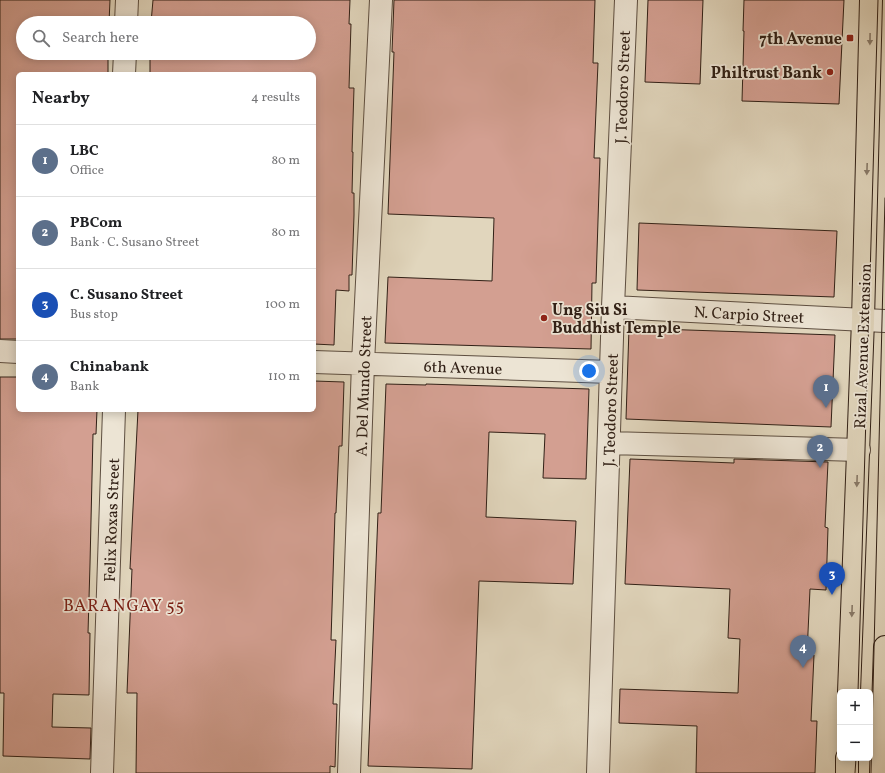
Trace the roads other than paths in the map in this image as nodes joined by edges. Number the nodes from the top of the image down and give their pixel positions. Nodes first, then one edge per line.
1 (127, 0) edge
2 (381, 0) edge
3 (626, 0) edge
4 (871, 0) edge
5 (126, 16) edge
6 (125, 60) edge
7 (124, 72) edge
8 (613, 307) junction
9 (863, 320) junction
10 (885, 321) edge
11 (0, 351) edge
12 (16, 352) edge
13 (316, 362) edge
14 (363, 363) junction
15 (611, 372) junction
16 (114, 412) edge
17 (609, 443) junction
18 (858, 450) junction
19 (885, 647) edge
20 (850, 689) edge
21 (847, 761) edge
22 (102, 773) edge
23 (349, 773) edge
24 (598, 773) edge
25 (847, 773) edge
26 (881, 773) edge

1 - 5 street
2 - 14 street, A. Del Mundo Street
3 - 8 street, J. Teodoro Street
4 -> 9 main road, Rizal Avenue Extension
6 - 7 street
8 - 9 street, N. Carpio Street
8 - 15 street, J. Teodoro Street
9 - 10 street, N. Carpio Street
9 - 18 main road, Rizal Avenue Extension
11 - 12 street
13 - 14 street, 6th Avenue
14 - 15 street, 6th Avenue
14 - 23 street, A. Del Mundo Street
15 - 17 street, J. Teodoro Street
16 - 22 street, Felix Roxas Street
17 - 18 street
17 - 24 street, J. Teodoro Street
18 -> 20 main road, Rizal Avenue Extension
19 - 26 main road
21 - 25 main road

